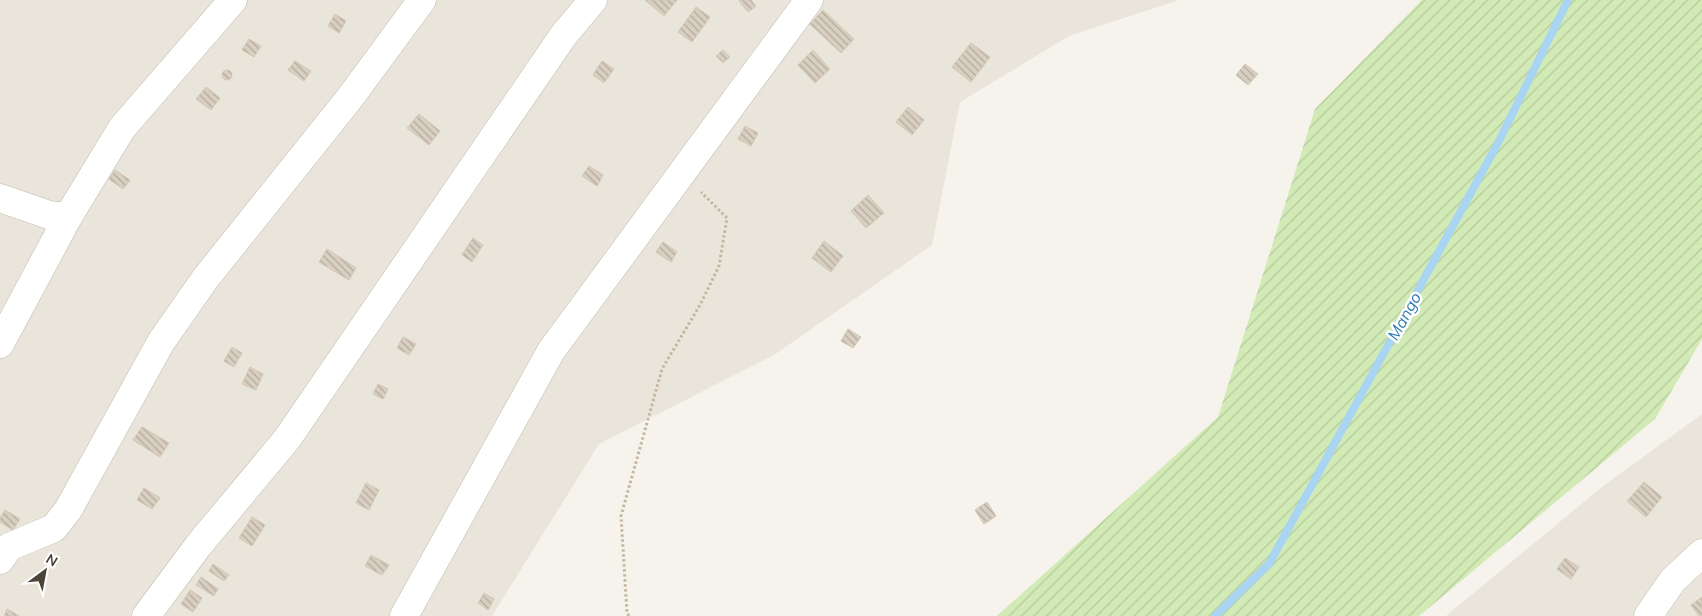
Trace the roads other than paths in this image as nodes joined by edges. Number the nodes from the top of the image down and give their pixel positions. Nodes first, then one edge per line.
1 (233, 0) edge
2 (422, 0) edge
3 (593, 0) edge
4 (809, 0) edge
5 (0, 198) edge
6 (68, 217) junction
7 (2, 338) edge
8 (1702, 553) edge
9 (0, 560) edge
10 (146, 616) edge
11 (404, 616) edge
12 (1648, 616) edge

1 - 6 street
2 - 9 street
3 - 10 street
4 - 11 street
5 - 6 street
6 - 7 street
8 - 12 street

